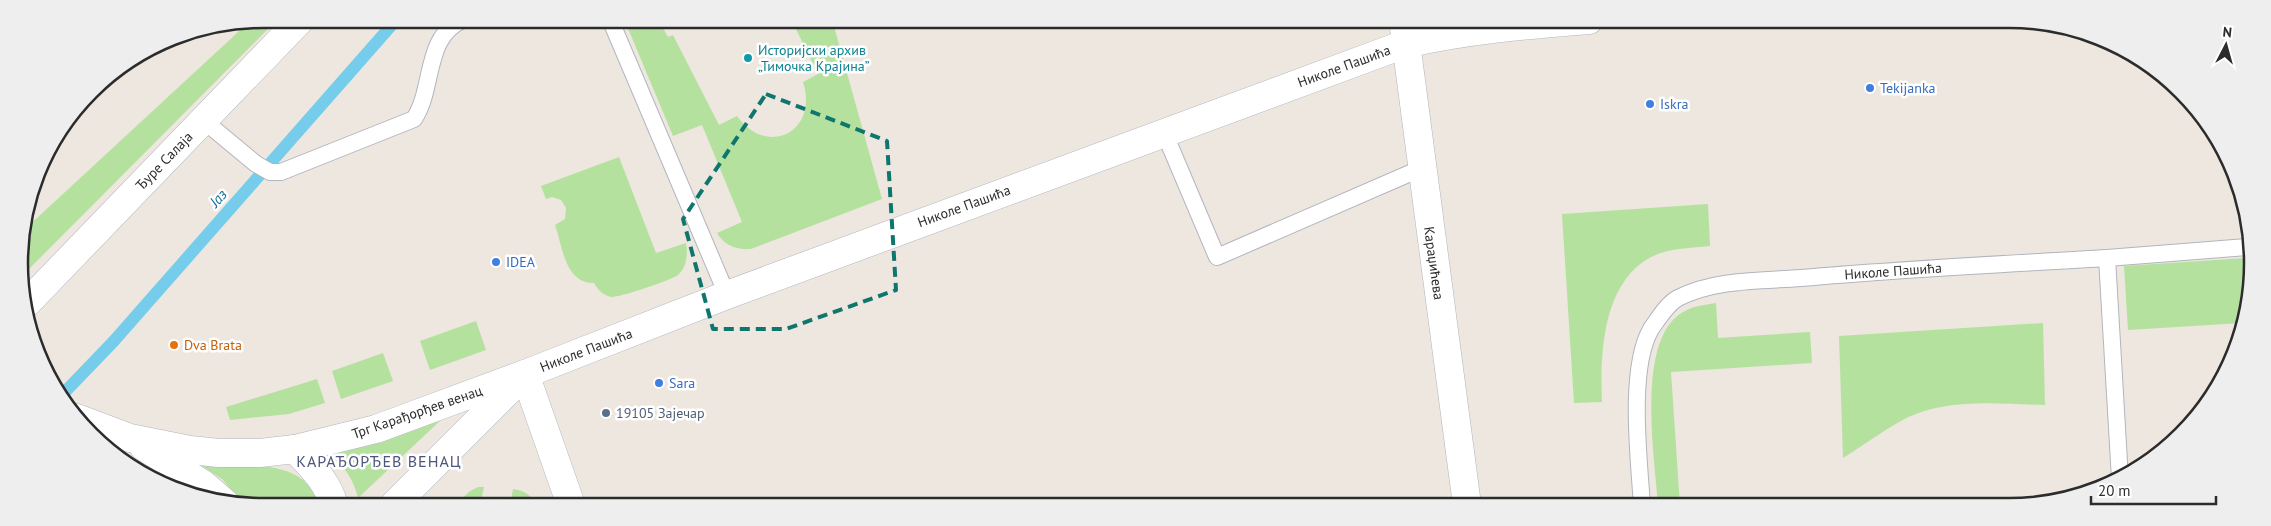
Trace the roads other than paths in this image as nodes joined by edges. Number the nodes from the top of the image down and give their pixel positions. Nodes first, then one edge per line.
1 (292, 28) edge
2 (450, 28) edge
3 (614, 28) edge
4 (1504, 28) edge
5 (1404, 32) edge
6 (204, 120) junction
7 (1164, 132) junction
8 (1422, 168) junction
9 (2243, 248) edge
10 (2107, 258) junction
11 (727, 295) junction
12 (31, 299) edge
13 (525, 374) junction
14 (90, 423) edge
15 (130, 438) junction
16 (295, 449) junction
17 (2119, 470) edge
18 (213, 493) edge
19 (332, 498) edge
20 (401, 498) edge
21 (569, 498) edge
22 (1466, 498) edge
23 (1642, 498) edge

1 - 6 street, Ђуре Салаја
2 - 6 lane
3 - 11 lane
4 - 5 street, Николе Пашића
5 - 7 street, Николе Пашића
5 - 8 street, Караџићева
6 - 12 street, Ђуре Салаја
7 - 8 lane
7 - 11 street, Николе Пашића
8 - 22 street, Караџићева
9 - 10 lane, Николе Пашића
10 - 17 lane
10 - 23 lane, Николе Пашића
11 - 13 street, Николе Пашића
13 - 16 street, Трг Карађорђев венац
13 - 20 street, Николе Пашића
13 - 21 street
14 - 15 street, Трг Карађорђев венац
15 - 16 street, Трг Карађорђев венац
15 - 18 street, Трг Карађорђев венац
16 - 19 street

